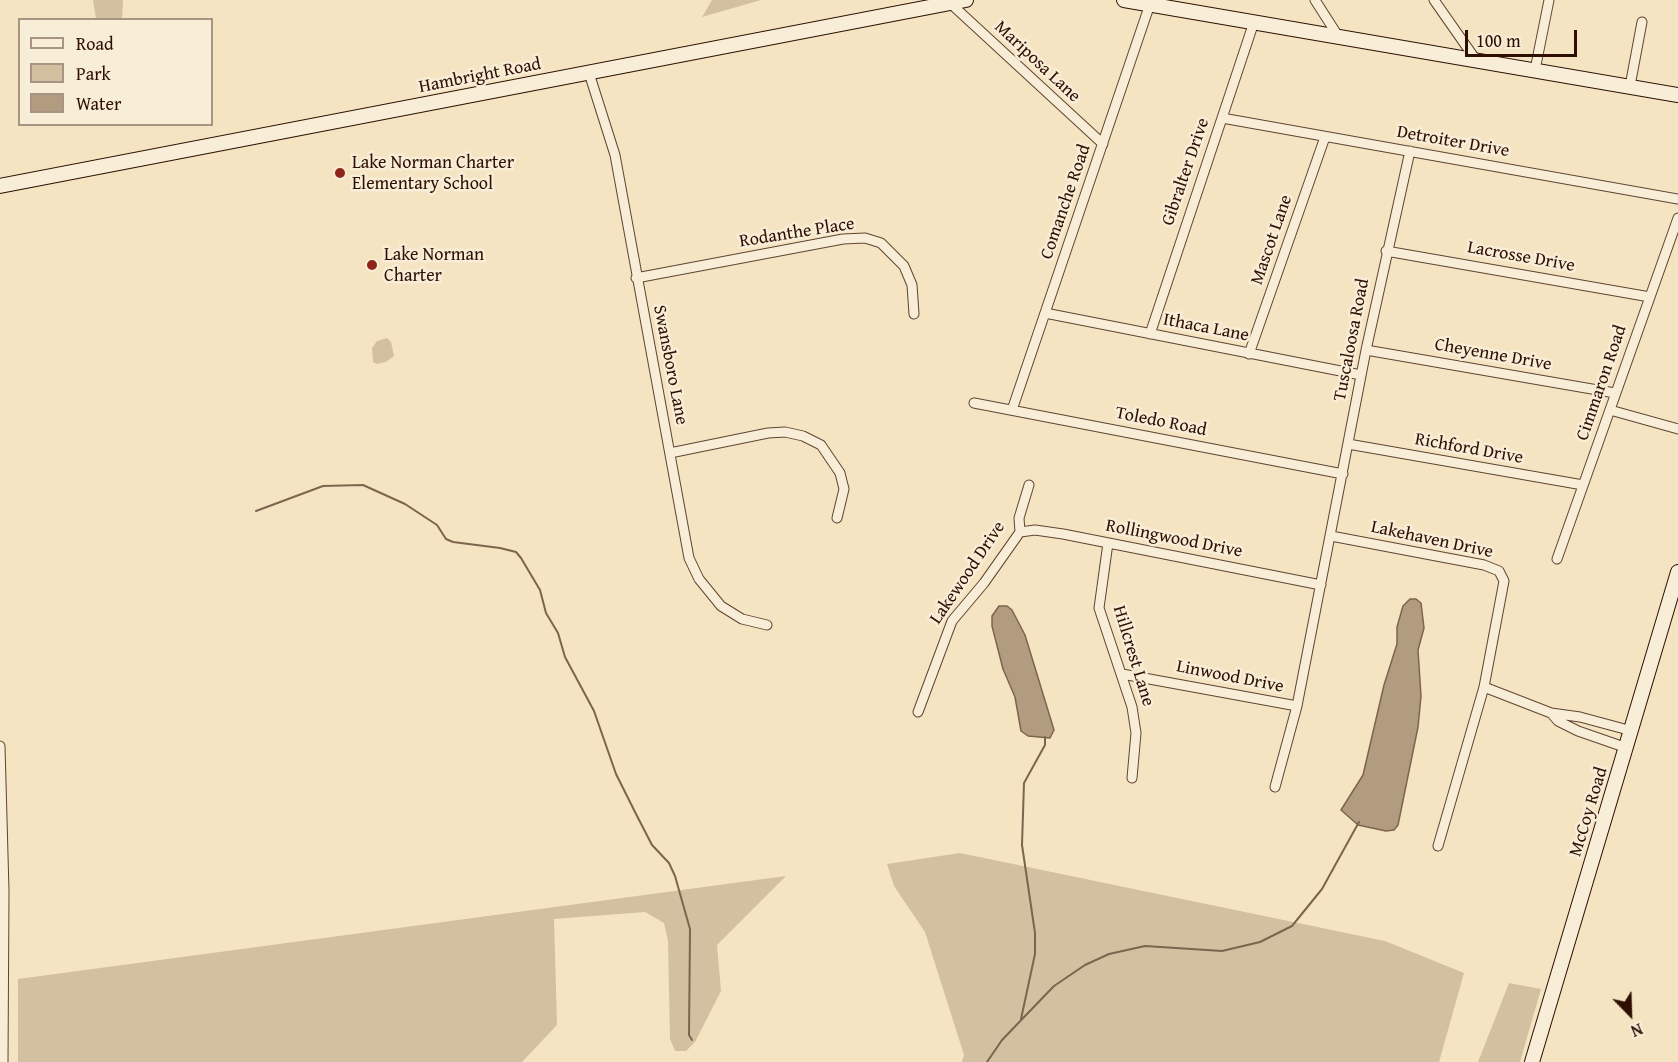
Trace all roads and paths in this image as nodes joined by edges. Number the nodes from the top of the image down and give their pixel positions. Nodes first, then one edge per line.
1 (966, 0) edge
2 (1124, 0) edge
3 (1315, 0) edge
4 (1434, 0) edge
5 (1549, 0) edge
6 (950, 3) junction
7 (1150, 4) junction
8 (1178, 4) edge
9 (907, 5) edge
10 (1254, 22) junction
11 (1642, 22) dead end
12 (1338, 36) junction
13 (1476, 60) junction
14 (1536, 70) junction
15 (589, 73) junction
16 (1630, 86) junction
17 (1678, 94) edge
18 (1221, 118) junction
19 (1325, 137) junction
20 (1103, 144) junction
21 (1410, 152) junction
22 (0, 186) edge
23 (1678, 199) edge
24 (1678, 218) edge
25 (1386, 251) junction
26 (636, 278) junction
27 (1650, 297) junction
28 (1045, 313) junction
29 (914, 314) dead end
30 (1149, 334) junction
31 (1366, 350) junction
32 (1249, 354) junction
33 (1361, 375) junction
34 (1615, 393) junction
35 (974, 403) dead end
36 (1012, 410) junction
37 (1610, 410) junction
38 (1678, 429) edge
39 (1348, 444) junction
40 (670, 453) junction
41 (1343, 474) junction
42 (1029, 485) dead end
43 (1583, 485) junction
44 (837, 518) dead end
45 (1020, 531) junction
46 (1331, 536) junction
47 (1108, 543) junction
48 (1557, 559) dead end
49 (1678, 572) edge
50 (1321, 585) junction
51 (767, 625) dead end
52 (1122, 674) junction
53 (1484, 687) junction
54 (1297, 706) junction
55 (918, 712) dead end
56 (1551, 713) junction
57 (1632, 731) junction
58 (0, 746) edge
59 (1627, 748) junction
60 (1132, 778) dead end
61 (1275, 787) dead end
62 (1438, 846) dead end
63 (3, 1062) edge
64 (1532, 1062) edge

1 - 6 main road, Hambright Road
2 - 7 main road
3 - 12 street
4 - 13 street
5 - 14 street
6 - 9 main road, Hambright Road
6 - 20 street, Mariposa Lane
7 - 8 main road
7 - 20 street, Comanche Road
8 - 10 main road
9 - 15 main road, Hambright Road
10 - 12 main road
10 - 18 street, Gibralter Drive
11 - 16 street
12 - 13 main road
13 - 14 main road
14 - 16 main road
15 - 22 main road, Hambright Road
15 - 26 street, Swansboro Lane
16 - 17 main road
18 - 19 street, Detroiter Drive
18 - 30 street, Gibralter Drive
19 - 21 street, Detroiter Drive
19 - 32 street, Mascot Lane
20 - 28 street, Comanche Road
21 - 23 street, Detroiter Drive
21 - 25 street, Tuscaloosa Road
24 - 27 street, Cimmaron Road
25 - 27 street, Lacrosse Drive
25 - 31 street, Tuscaloosa Road
26 - 29 street, Rodanthe Place
26 - 40 street, Swansboro Lane
27 - 34 street, Cimmaron Road
28 - 30 street, Ithaca Lane
28 - 36 street, Comanche Road
30 - 32 street, Ithaca Lane
31 - 33 street, Tuscaloosa Road
31 - 34 street, Cheyenne Drive
32 - 33 street, Ithaca Lane
33 - 39 street, Tuscaloosa Road
34 - 37 street, Cimmaron Road
35 - 36 street, Toledo Road
36 - 41 street, Toledo Road
37 - 38 street
37 - 43 street, Cimmaron Road
39 - 41 street, Tuscaloosa Road
39 - 43 street, Richford Drive
40 - 44 street
40 - 51 street, Swansboro Lane
41 - 46 street, Tuscaloosa Road
42 - 45 street, Lakewood Drive
43 - 48 street, Cimmaron Road
45 - 47 street, Rollingwood Drive
45 - 55 street, Lakewood Drive
46 - 50 street
46 - 53 street, Lakehaven Drive
47 - 50 street, Rollingwood Drive
47 - 52 street, Hillcrest Lane
49 - 57 main road, McCoy Road
50 - 54 street
52 - 54 street, Linwood Drive
52 - 60 street, Hillcrest Lane
53 - 56 street
53 - 62 street, Lakehaven Drive
54 - 61 street
56 - 57 street
56 - 59 street
57 - 59 main road, McCoy Road
58 - 63 street
59 - 64 main road, McCoy Road

